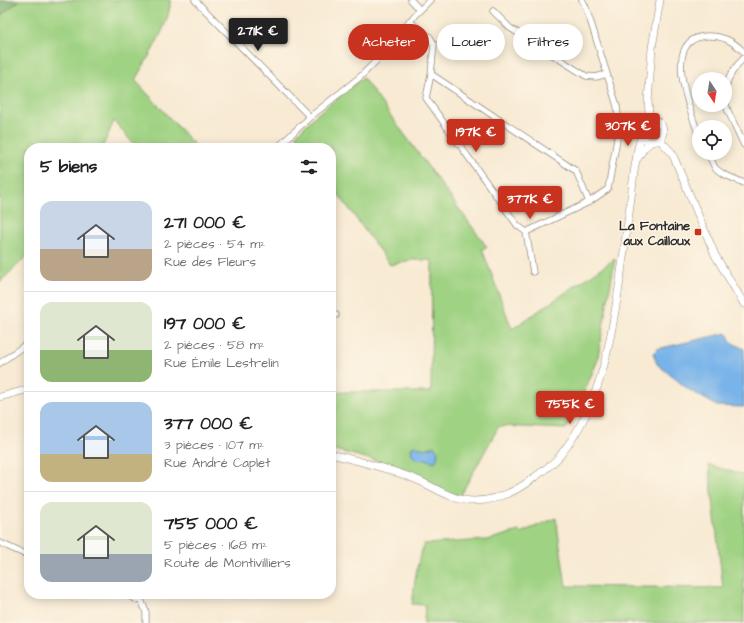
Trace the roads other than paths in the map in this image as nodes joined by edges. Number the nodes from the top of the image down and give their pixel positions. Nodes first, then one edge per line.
1 (195, 0) edge
2 (411, 0) edge
3 (430, 0) edge
4 (582, 0) edge
5 (660, 0) edge
6 (420, 10) junction
7 (493, 11) dead end
8 (409, 22) junction
9 (744, 52) edge
10 (744, 58) edge
11 (731, 72) edge
12 (431, 74) junction
13 (607, 74) junction
14 (650, 86) junction
15 (728, 112) edge
16 (310, 117) junction
17 (694, 120) edge
18 (646, 122) junction
19 (657, 122) junction
20 (642, 134) junction
21 (660, 139) junction
22 (651, 142) junction
23 (282, 143) edge
24 (744, 145) edge
25 (711, 160) edge
26 (636, 164) junction
27 (744, 183) edge
28 (589, 202) junction
29 (526, 232) junction
30 (533, 272) dead end
31 (744, 304) edge
32 (24, 346) edge
33 (0, 363) edge
34 (24, 390) edge
35 (0, 397) edge
36 (336, 455) edge
37 (0, 543) edge
38 (24, 554) edge
39 (137, 599) edge
40 (146, 623) edge

1 - 16 street
2 - 6 street
3 - 6 street
4 - 13 street
5 - 14 street
6 - 8 street
7 - 13 street
8 - 12 street
8 - 16 street
9 - 17 street
10 - 11 street
12 - 28 street
12 - 29 street
13 - 28 street
14 - 18 street
14 - 19 street
15 - 24 street
16 - 23 street
18 - 19 street
18 - 20 street
19 - 21 street
20 - 22 street
20 - 26 street
21 - 22 street
21 - 31 street
22 - 26 street
25 - 27 street
26 - 36 street
28 - 29 street
29 - 30 street
32 - 33 street
34 - 35 street
37 - 38 street
39 - 40 street

